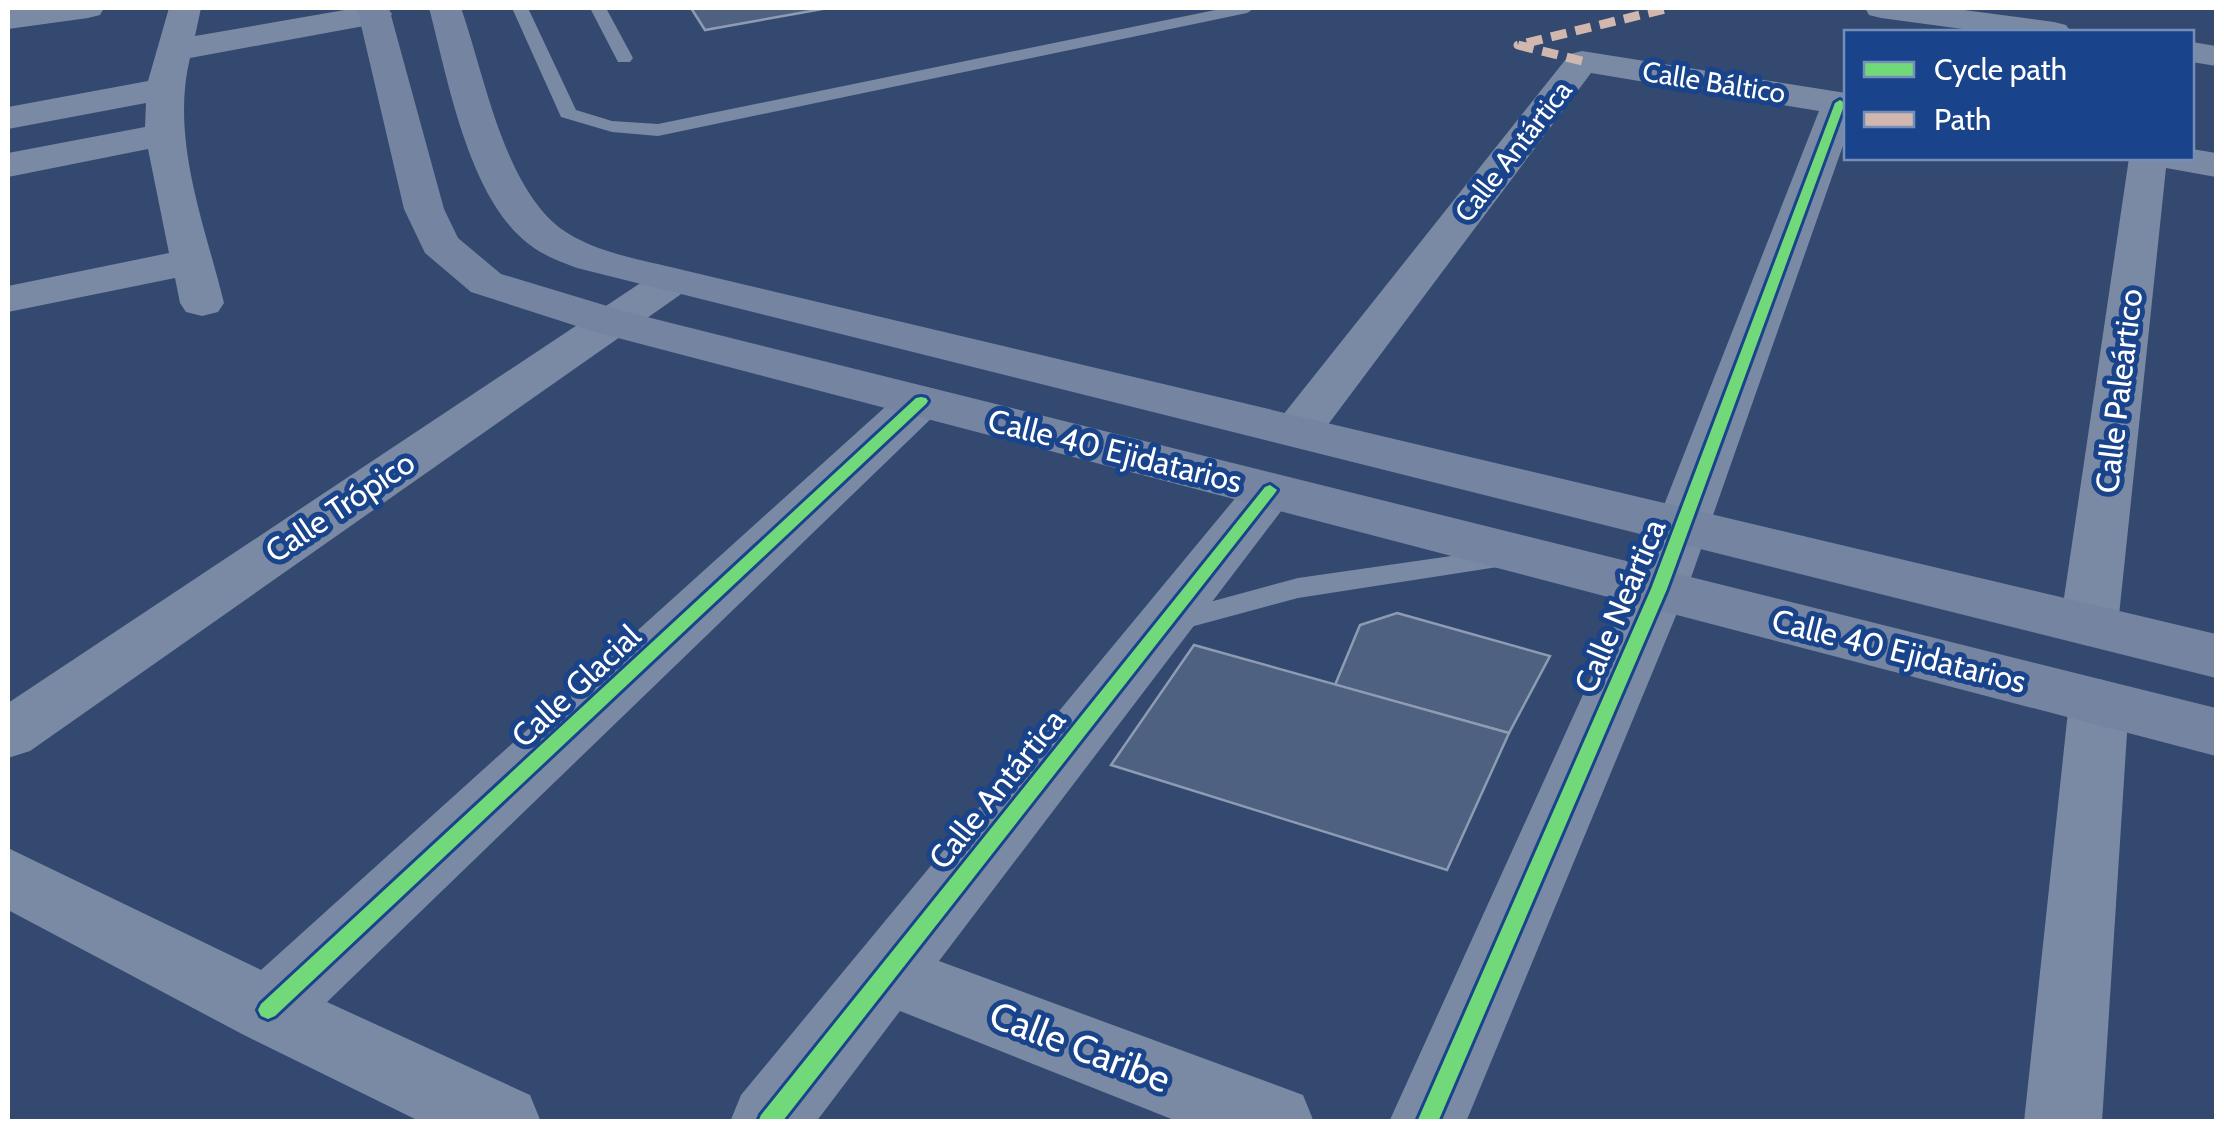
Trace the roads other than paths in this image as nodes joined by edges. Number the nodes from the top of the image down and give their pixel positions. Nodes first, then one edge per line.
1 (88, 8) edge
2 (184, 8) edge
3 (445, 8) edge
4 (520, 8) edge
5 (598, 8) edge
6 (1247, 8) edge
7 (1881, 8) edge
8 (374, 11) edge
9 (8, 20) edge
10 (2040, 30) edge
11 (174, 50) junction
12 (624, 58) dead end
13 (1582, 61) joint
14 (164, 89) junction
15 (1843, 104) edge
16 (8, 118) edge
17 (164, 135) junction
18 (2148, 160) edge
19 (2185, 160) edge
20 (8, 165) edge
21 (2216, 165) edge
22 (672, 281) junction
23 (8, 299) edge
24 (611, 322) junction
25 (921, 401) junction
26 (1298, 431) junction
27 (1270, 490) junction
28 (1684, 526) junction
29 (1525, 555) junction
30 (1659, 589) junction
31 (1165, 624) junction
32 (2090, 625) junction
33 (2216, 656) edge
34 (2099, 702) junction
35 (2216, 732) edge
36 (8, 734) edge
37 (8, 877) edge
38 (885, 973) junction
39 (268, 1010) junction
40 (504, 1122) edge
41 (768, 1122) edge
42 (1276, 1122) edge
43 (1427, 1122) edge
44 (2063, 1122) edge

1 - 9 street
2 - 11 street
3 - 22 main road, Calle 40 Ejidatarios
4 - 6 lane
5 - 12 lane
7 - 10 street
8 - 11 street
8 - 24 main road, Calle 40 Ejidatarios
11 - 14 street
13 - 15 street, Calle Báltico
13 - 26 street, Calle Antártica
14 - 16 street
14 - 17 street
15 - 28 street, Calle Neártica
17 - 20 street
17 - 23 street
18 - 32 street, Calle Paleártico
19 - 21 street
22 - 24 street, Calle Trópico
22 - 26 main road, Calle 40 Ejidatarios
24 - 25 main road, Calle 40 Ejidatarios
24 - 36 street, Calle Trópico
25 - 27 main road, Calle 40 Ejidatarios
25 - 39 street, Calle Glacial
26 - 28 main road, Calle 40 Ejidatarios
27 - 29 main road, Calle 40 Ejidatarios
27 - 31 street, Calle Antártica
28 - 30 street, Calle Neártica
28 - 32 main road, Calle 40 Ejidatarios
29 - 30 main road, Calle 40 Ejidatarios
29 - 31 lane
30 - 34 main road, Calle 40 Ejidatarios
30 - 43 street, Calle Neártica
31 - 38 street, Calle Antártica
32 - 33 main road, Calle 40 Ejidatarios
34 - 35 main road, Calle 40 Ejidatarios
34 - 44 street
37 - 39 street
38 - 41 street, Calle Antártica
38 - 42 street, Calle Caribe
39 - 40 street

